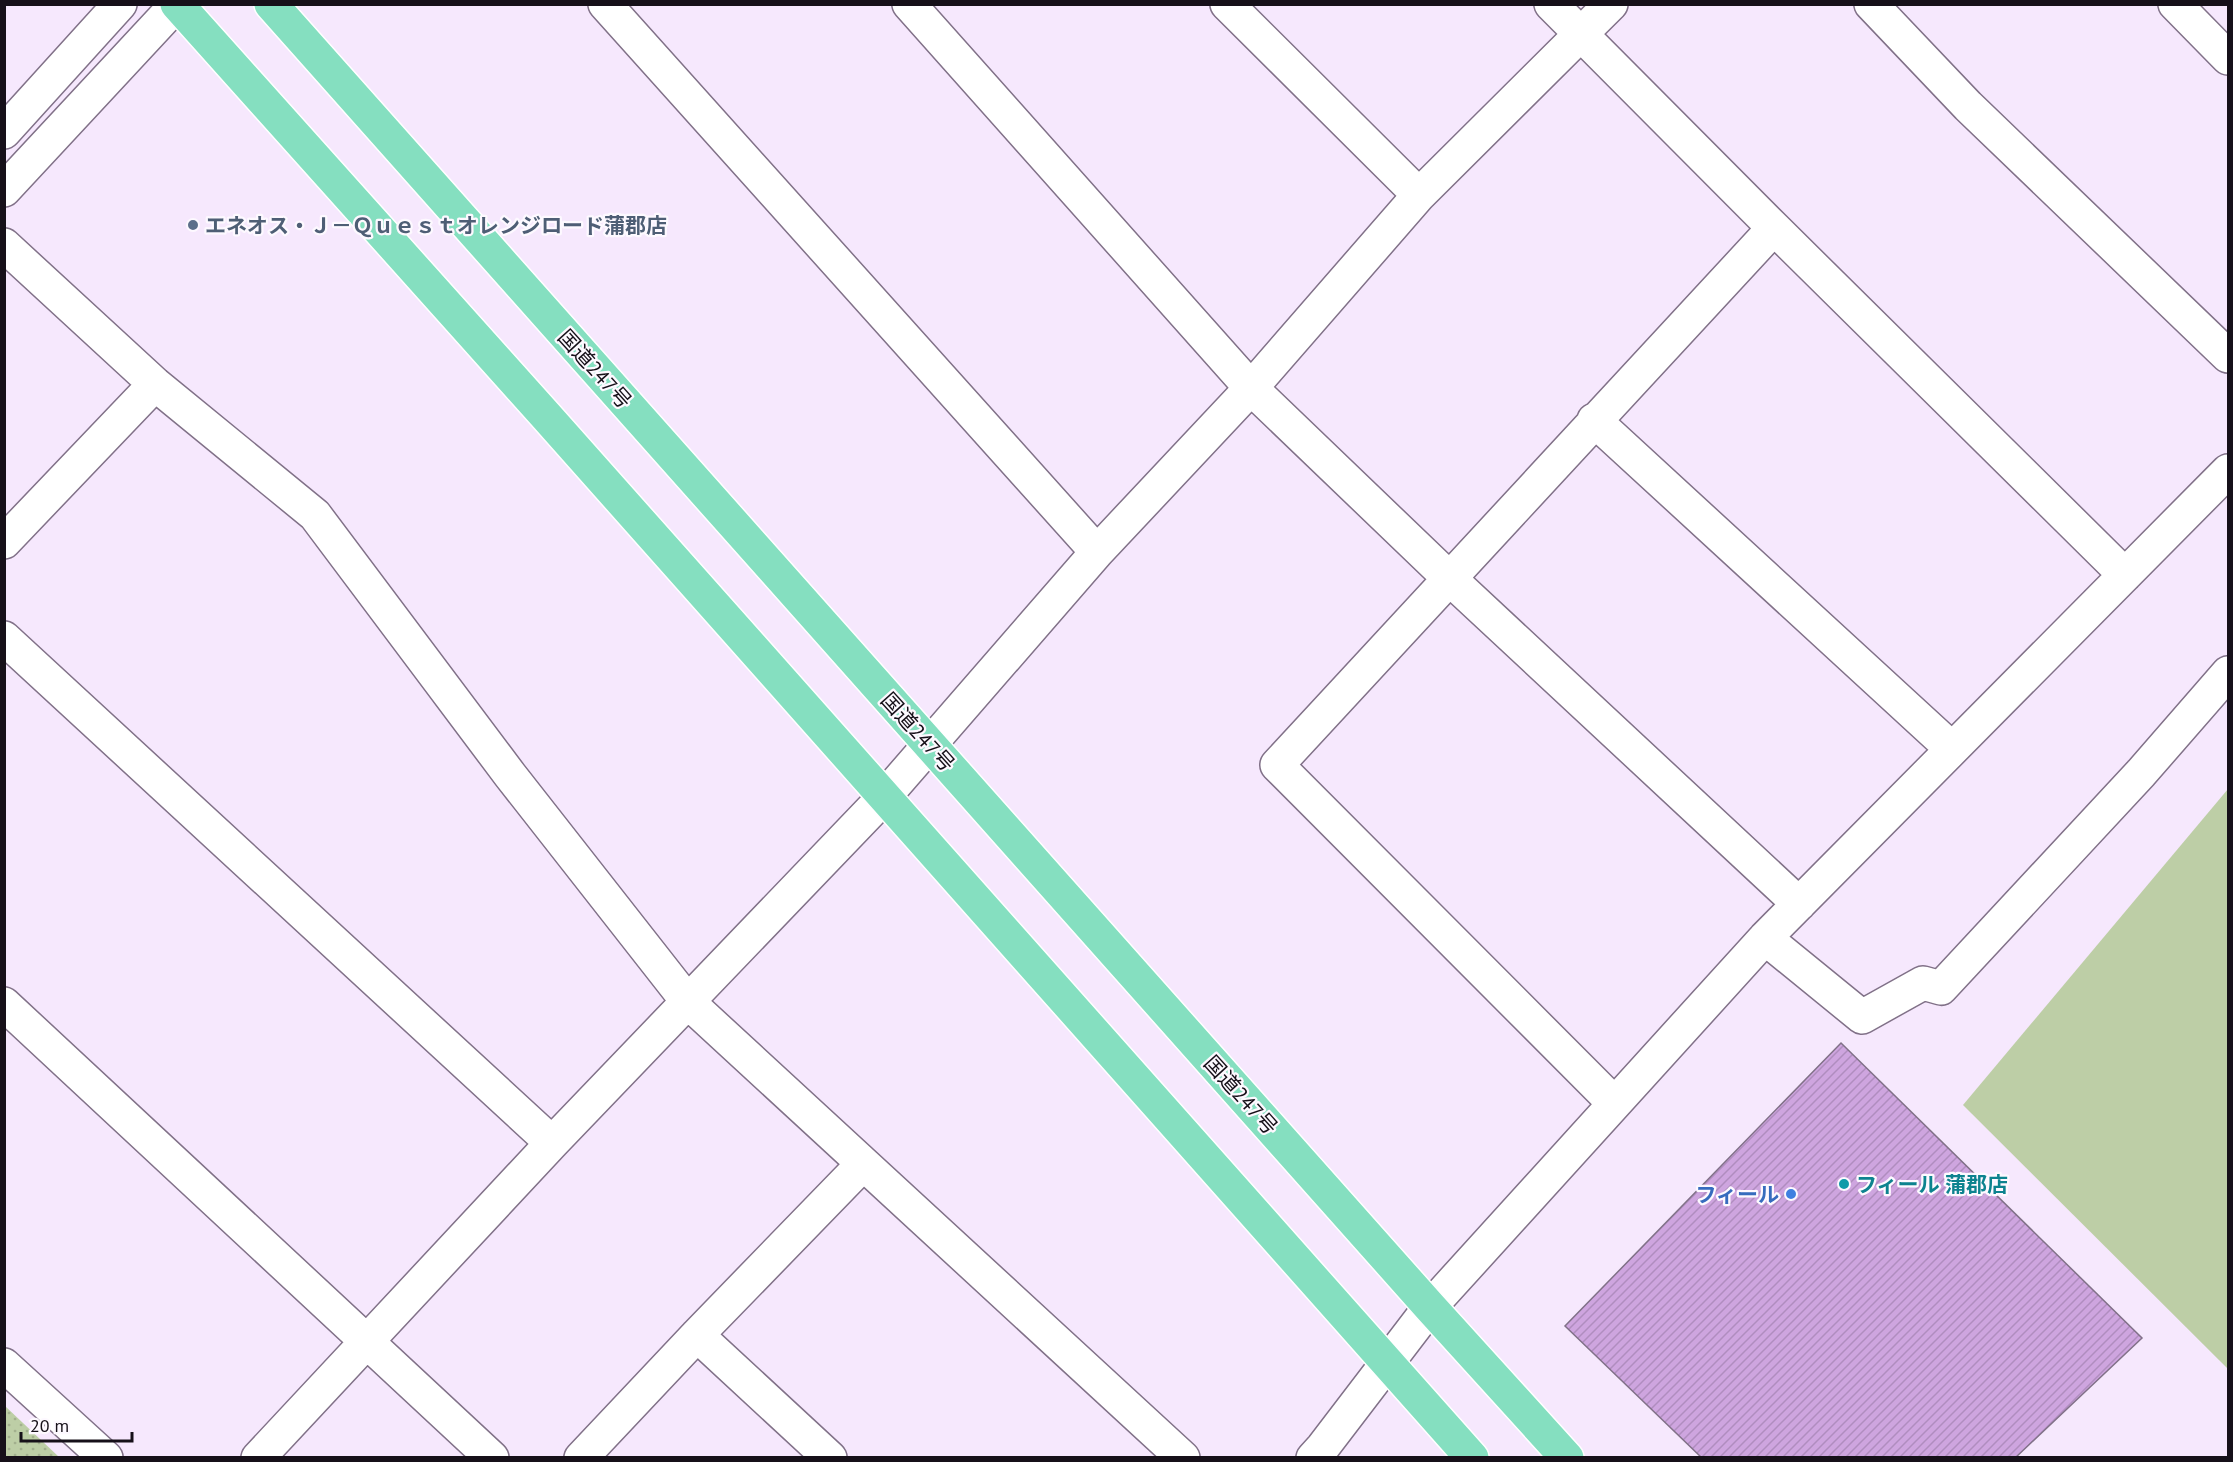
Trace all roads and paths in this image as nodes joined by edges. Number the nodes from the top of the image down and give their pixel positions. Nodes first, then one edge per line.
1 (120, 4) edge
2 (271, 4) edge
3 (605, 4) edge
4 (909, 4) edge
5 (1227, 4) edge
6 (1551, 4) edge
7 (1611, 4) edge
8 (1871, 4) edge
9 (2175, 4) edge
10 (177, 5) edge
11 (1582, 35) junction
12 (2229, 58) edge
13 (4, 132) edge
14 (4, 190) edge
15 (1419, 195) junction
16 (1774, 228) junction
17 (4, 245) edge
18 (2229, 356) edge
19 (155, 384) junction
20 (1251, 388) junction
21 (1594, 420) junction
22 (2229, 471) edge
23 (4, 542) edge
24 (1097, 552) junction
25 (2125, 575) junction
26 (1449, 578) junction
27 (4, 638) edge
28 (2229, 673) edge
29 (929, 744) junction
30 (1952, 749) junction
31 (885, 796) junction
32 (1799, 904) junction
33 (1765, 938) junction
34 (688, 1002) junction
35 (4, 1004) edge
36 (1614, 1102) junction
37 (552, 1143) junction
38 (863, 1164) junction
39 (1430, 1307) junction
40 (697, 1335) junction
41 (366, 1342) junction
42 (1386, 1363) junction
43 (4, 1365) edge
44 (1322, 1454) edge
45 (106, 1458) edge
46 (258, 1458) edge
47 (492, 1458) edge
48 (581, 1458) edge
49 (830, 1458) edge
50 (1183, 1458) edge
51 (1472, 1458) edge
52 (1567, 1458) edge

1 - 13 street
2 - 29 highway, 国道247号
3 - 24 street
4 - 20 street
5 - 15 street
6 - 11 street
7 - 11 street
8 - 18 street
9 - 12 street
10 - 14 street
10 - 31 highway
11 - 15 street
11 - 16 street
15 - 20 street
16 - 21 street
16 - 25 street
17 - 19 street
19 - 23 street
19 - 34 street
20 - 24 street
20 - 26 street
21 - 26 street
21 - 30 street
22 - 25 street
24 - 29 street
25 - 30 street
26 - 32 street
26 - 36 street
27 - 37 street
28 - 33 street
29 - 31 street
29 - 39 highway, 国道247号
30 - 32 street
31 - 34 street
31 - 42 highway
32 - 33 street
33 - 36 street
34 - 37 street
34 - 38 street
35 - 41 street
36 - 39 street
37 - 41 street
38 - 40 street
38 - 50 street
39 - 42 street
39 - 52 highway, 国道247号
40 - 48 street
40 - 49 street
41 - 46 street
41 - 47 street
42 - 44 street
42 - 51 highway
43 - 45 street

